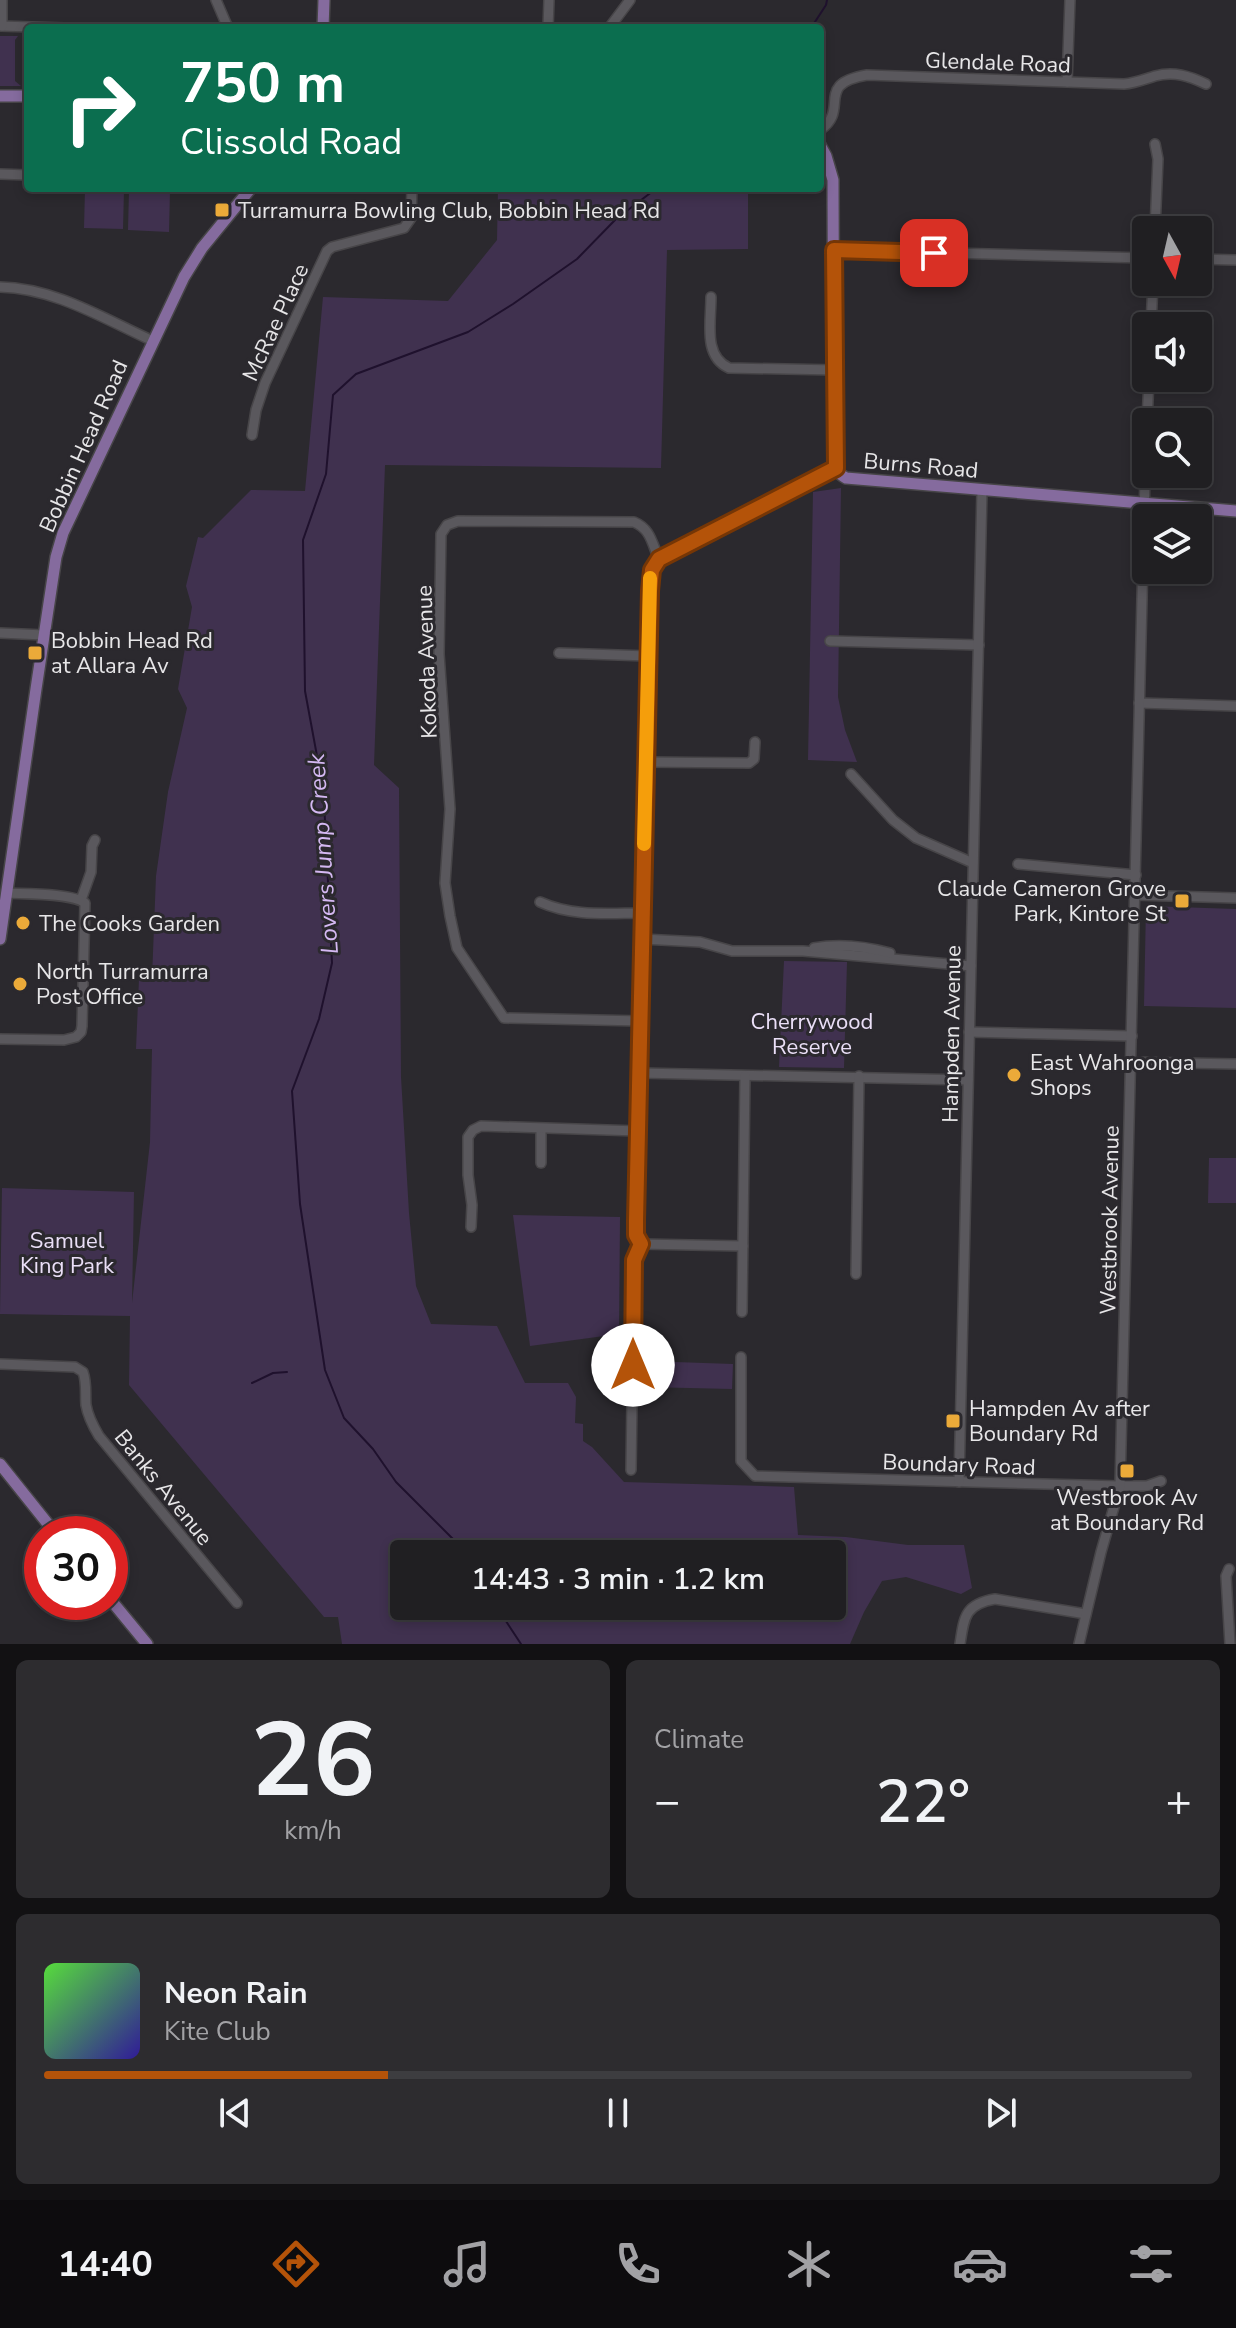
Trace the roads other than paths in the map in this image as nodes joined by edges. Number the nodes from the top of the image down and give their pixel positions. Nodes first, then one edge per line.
1 (2, 0) edge
2 (216, 0) edge
3 (324, 0) edge
4 (549, 0) edge
5 (630, 0) edge
6 (1070, 0) edge
7 (226, 24) edge
8 (322, 24) edge
9 (548, 24) edge
10 (612, 24) edge
11 (1, 26) edge
12 (24, 27) edge
13 (1067, 82) junction
14 (1206, 84) dead end
15 (0, 96) edge
16 (24, 96) edge
17 (824, 127) edge
18 (1155, 144) dead end
19 (824, 152) edge
20 (0, 174) edge
21 (24, 175) edge
22 (248, 192) edge
23 (412, 192) edge
24 (1156, 216) edge
25 (834, 250) junction
26 (1132, 258) edge
27 (1212, 259) edge
28 (1236, 260) edge
29 (0, 287) edge
30 (711, 297) dead end
31 (153, 341) junction
32 (835, 370) junction
33 (252, 435) dead end
34 (836, 468) junction
35 (1144, 488) edge
36 (982, 490) junction
37 (1143, 504) joint
38 (1212, 509) edge
39 (1236, 511) edge
40 (659, 559) junction
41 (1141, 584) edge
42 (0, 633) edge
43 (44, 635) junction
44 (830, 641) dead end
45 (979, 645) junction
46 (559, 653) dead end
47 (648, 656) junction
48 (1139, 703) junction
49 (1236, 706) edge
50 (755, 742) dead end
51 (646, 762) junction
52 (851, 774) dead end
53 (95, 840) dead end
54 (973, 863) junction
55 (1018, 864) dead end
56 (1136, 875) junction
57 (6, 893) junction
58 (1135, 895) junction
59 (1236, 898) edge
60 (81, 900) junction
61 (540, 902) dead end
62 (643, 913) junction
63 (0, 939) edge
64 (642, 939) junction
65 (971, 966) junction
66 (641, 1021) junction
67 (969, 1032) junction
68 (1132, 1036) junction
69 (0, 1039) edge
70 (1131, 1062) junction
71 (1236, 1064) edge
72 (640, 1073) junction
73 (745, 1076) junction
74 (859, 1076) junction
75 (968, 1080) junction
76 (541, 1129) junction
77 (638, 1131) junction
78 (541, 1163) dead end
79 (471, 1227) dead end
80 (641, 1244) junction
81 (743, 1246) junction
82 (856, 1274) dead end
83 (742, 1312) dead end
84 (741, 1357) dead end
85 (0, 1364) edge
86 (0, 1464) edge
87 (631, 1470) dead end
88 (1161, 1481) dead end
89 (959, 1482) junction
90 (1120, 1486) junction
91 (42, 1516) edge
92 (1229, 1569) dead end
93 (237, 1603) dead end
94 (1086, 1614) junction
95 (1232, 1615) edge
96 (127, 1620) edge
97 (147, 1644) edge
98 (960, 1644) edge
99 (1079, 1644) edge
100 (1230, 1644) edge

1 - 11 street
2 - 7 street
3 - 8 main road
4 - 9 street
5 - 10 street
6 - 13 street
11 - 12 street
13 - 14 street, Glendale Road
13 - 17 street, Glendale Road
15 - 16 main road
18 - 24 street
19 - 25 main road, Burns Road
20 - 21 street
22 - 31 main road, Bobbin Head Road
23 - 33 street, McRae Place
25 - 26 street
25 - 32 main road, Burns Road
27 - 28 street
29 - 31 street
30 - 32 street
31 - 43 main road, Bobbin Head Road
32 - 34 main road, Burns Road
34 - 36 main road, Burns Road
34 - 40 street
35 - 37 street, Westbrook Avenue
36 - 37 main road, Burns Road
36 - 45 street, Hampden Avenue
38 - 39 main road, Burns Road
40 - 47 street
40 - 66 street, Kokoda Avenue
41 - 48 street, Westbrook Avenue
42 - 43 street
43 - 57 main road, Bobbin Head Road
44 - 45 street
45 - 54 street, Hampden Avenue
46 - 47 street
47 - 51 street
48 - 49 street
48 - 56 street, Westbrook Avenue
50 - 51 street
51 - 62 street
52 - 54 street
53 - 60 street
54 - 65 street, Hampden Avenue
55 - 56 street
56 - 58 street, Westbrook Avenue
57 - 60 street
57 - 63 main road, Bobbin Head Road
58 - 59 street
58 - 68 street, Westbrook Avenue
60 - 69 street
61 - 62 street
62 - 64 street
64 - 65 street
64 - 66 street
65 - 67 street, Hampden Avenue
66 - 72 street
67 - 68 street
67 - 75 street, Hampden Avenue
68 - 70 street, Westbrook Avenue
70 - 71 street
70 - 90 street, Westbrook Avenue
72 - 73 street
72 - 77 street
73 - 74 street
73 - 81 street
74 - 75 street
74 - 82 street
75 - 89 street, Hampden Avenue
76 - 77 street
76 - 78 street
76 - 79 street
77 - 80 street
80 - 81 street
80 - 87 street
81 - 83 street
84 - 89 street, Boundary Road
85 - 93 street, Banks Avenue
86 - 91 main road
88 - 90 street, Boundary Road
89 - 90 street, Boundary Road
90 - 94 street, Westbrook Avenue
92 - 95 street
94 - 98 street
94 - 99 street, Westbrook Avenue
95 - 100 street
96 - 97 main road

